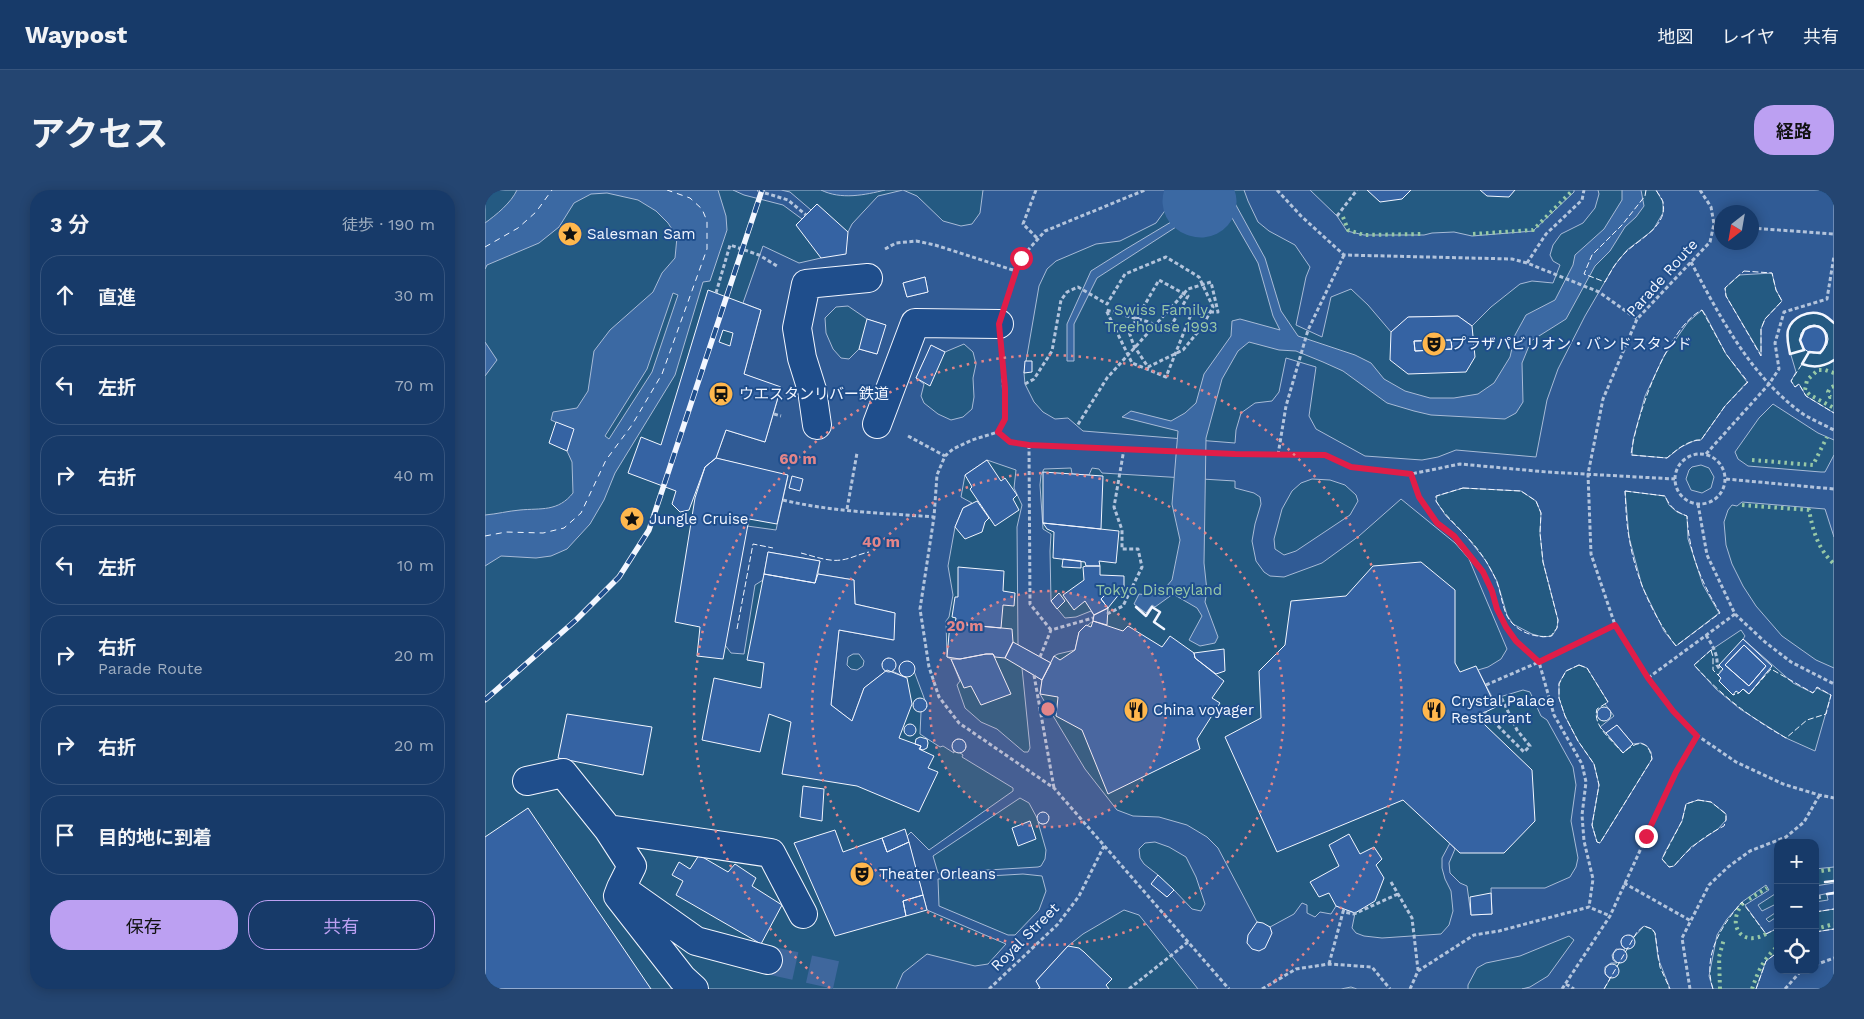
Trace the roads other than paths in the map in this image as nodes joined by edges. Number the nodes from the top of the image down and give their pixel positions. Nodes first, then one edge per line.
1 (867, 278) road end
2 (999, 324) road end
3 (877, 424) dead end
4 (817, 425) dead end
5 (527, 781) dead end
6 (608, 829) junction
7 (621, 888) junction
8 (803, 914) dead end
9 (768, 960) tunnel mouth
10 (694, 989) edge

1 - 4 street
2 - 3 street
5 - 6 street
6 - 7 street
6 - 8 street
7 - 9 street
7 - 10 street

